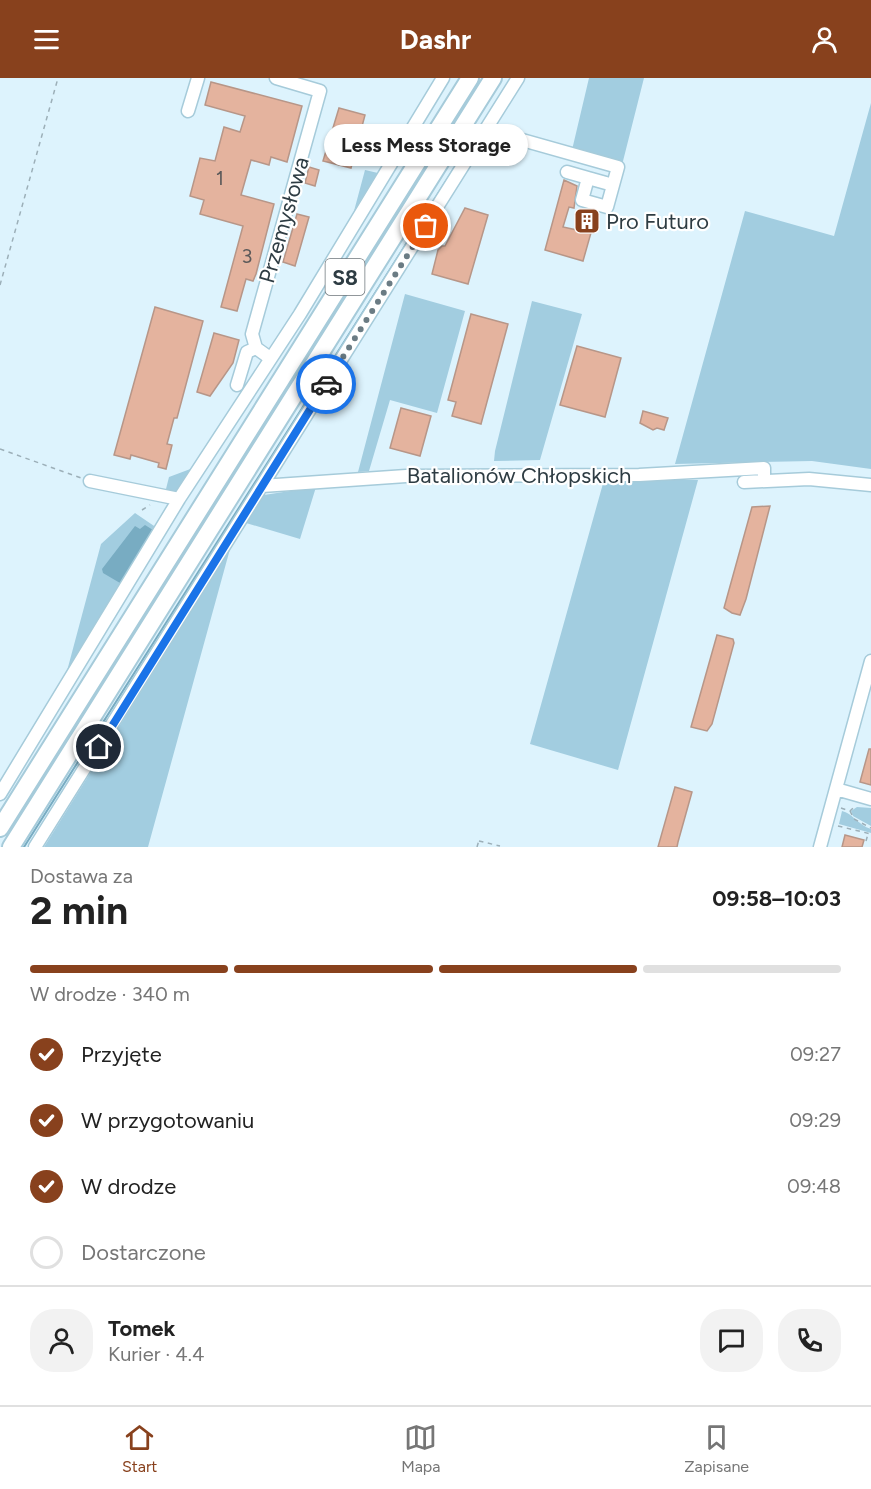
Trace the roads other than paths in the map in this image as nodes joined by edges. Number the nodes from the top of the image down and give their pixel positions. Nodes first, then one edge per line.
1 (198, 78) edge
2 (276, 78) edge
3 (443, 78) edge
4 (470, 78) edge
5 (493, 78) edge
6 (518, 78) edge
7 (188, 111) dead end
8 (487, 130) junction
9 (567, 172) dead end
10 (588, 178) junction
11 (613, 185) junction
12 (256, 348) junction
13 (270, 357) junction
14 (237, 386) dead end
15 (90, 481) road end
16 (764, 481) junction
17 (744, 482) dead end
18 (871, 484) edge
19 (262, 486) junction
20 (179, 500) junction
21 (871, 663) edge
22 (836, 789) junction
23 (0, 794) edge
24 (871, 799) edge
25 (0, 828) edge
26 (11, 847) edge
27 (35, 847) edge
28 (820, 847) edge

1 - 7 street
2 - 12 street, Przemysłowa
3 - 13 street
4 - 25 highway, S8
5 - 26 highway, S8
6 - 8 street
8 - 11 street
8 - 19 street
9 - 10 street
10 - 11 street
10 - 11 street
12 - 13 street
12 - 14 street
13 - 20 street
15 - 20 street
16 - 17 street
16 - 18 street
16 - 19 street, Batalionów Chłopskich
19 - 27 street
20 - 23 street
21 - 22 street
22 - 24 street
22 - 28 street

